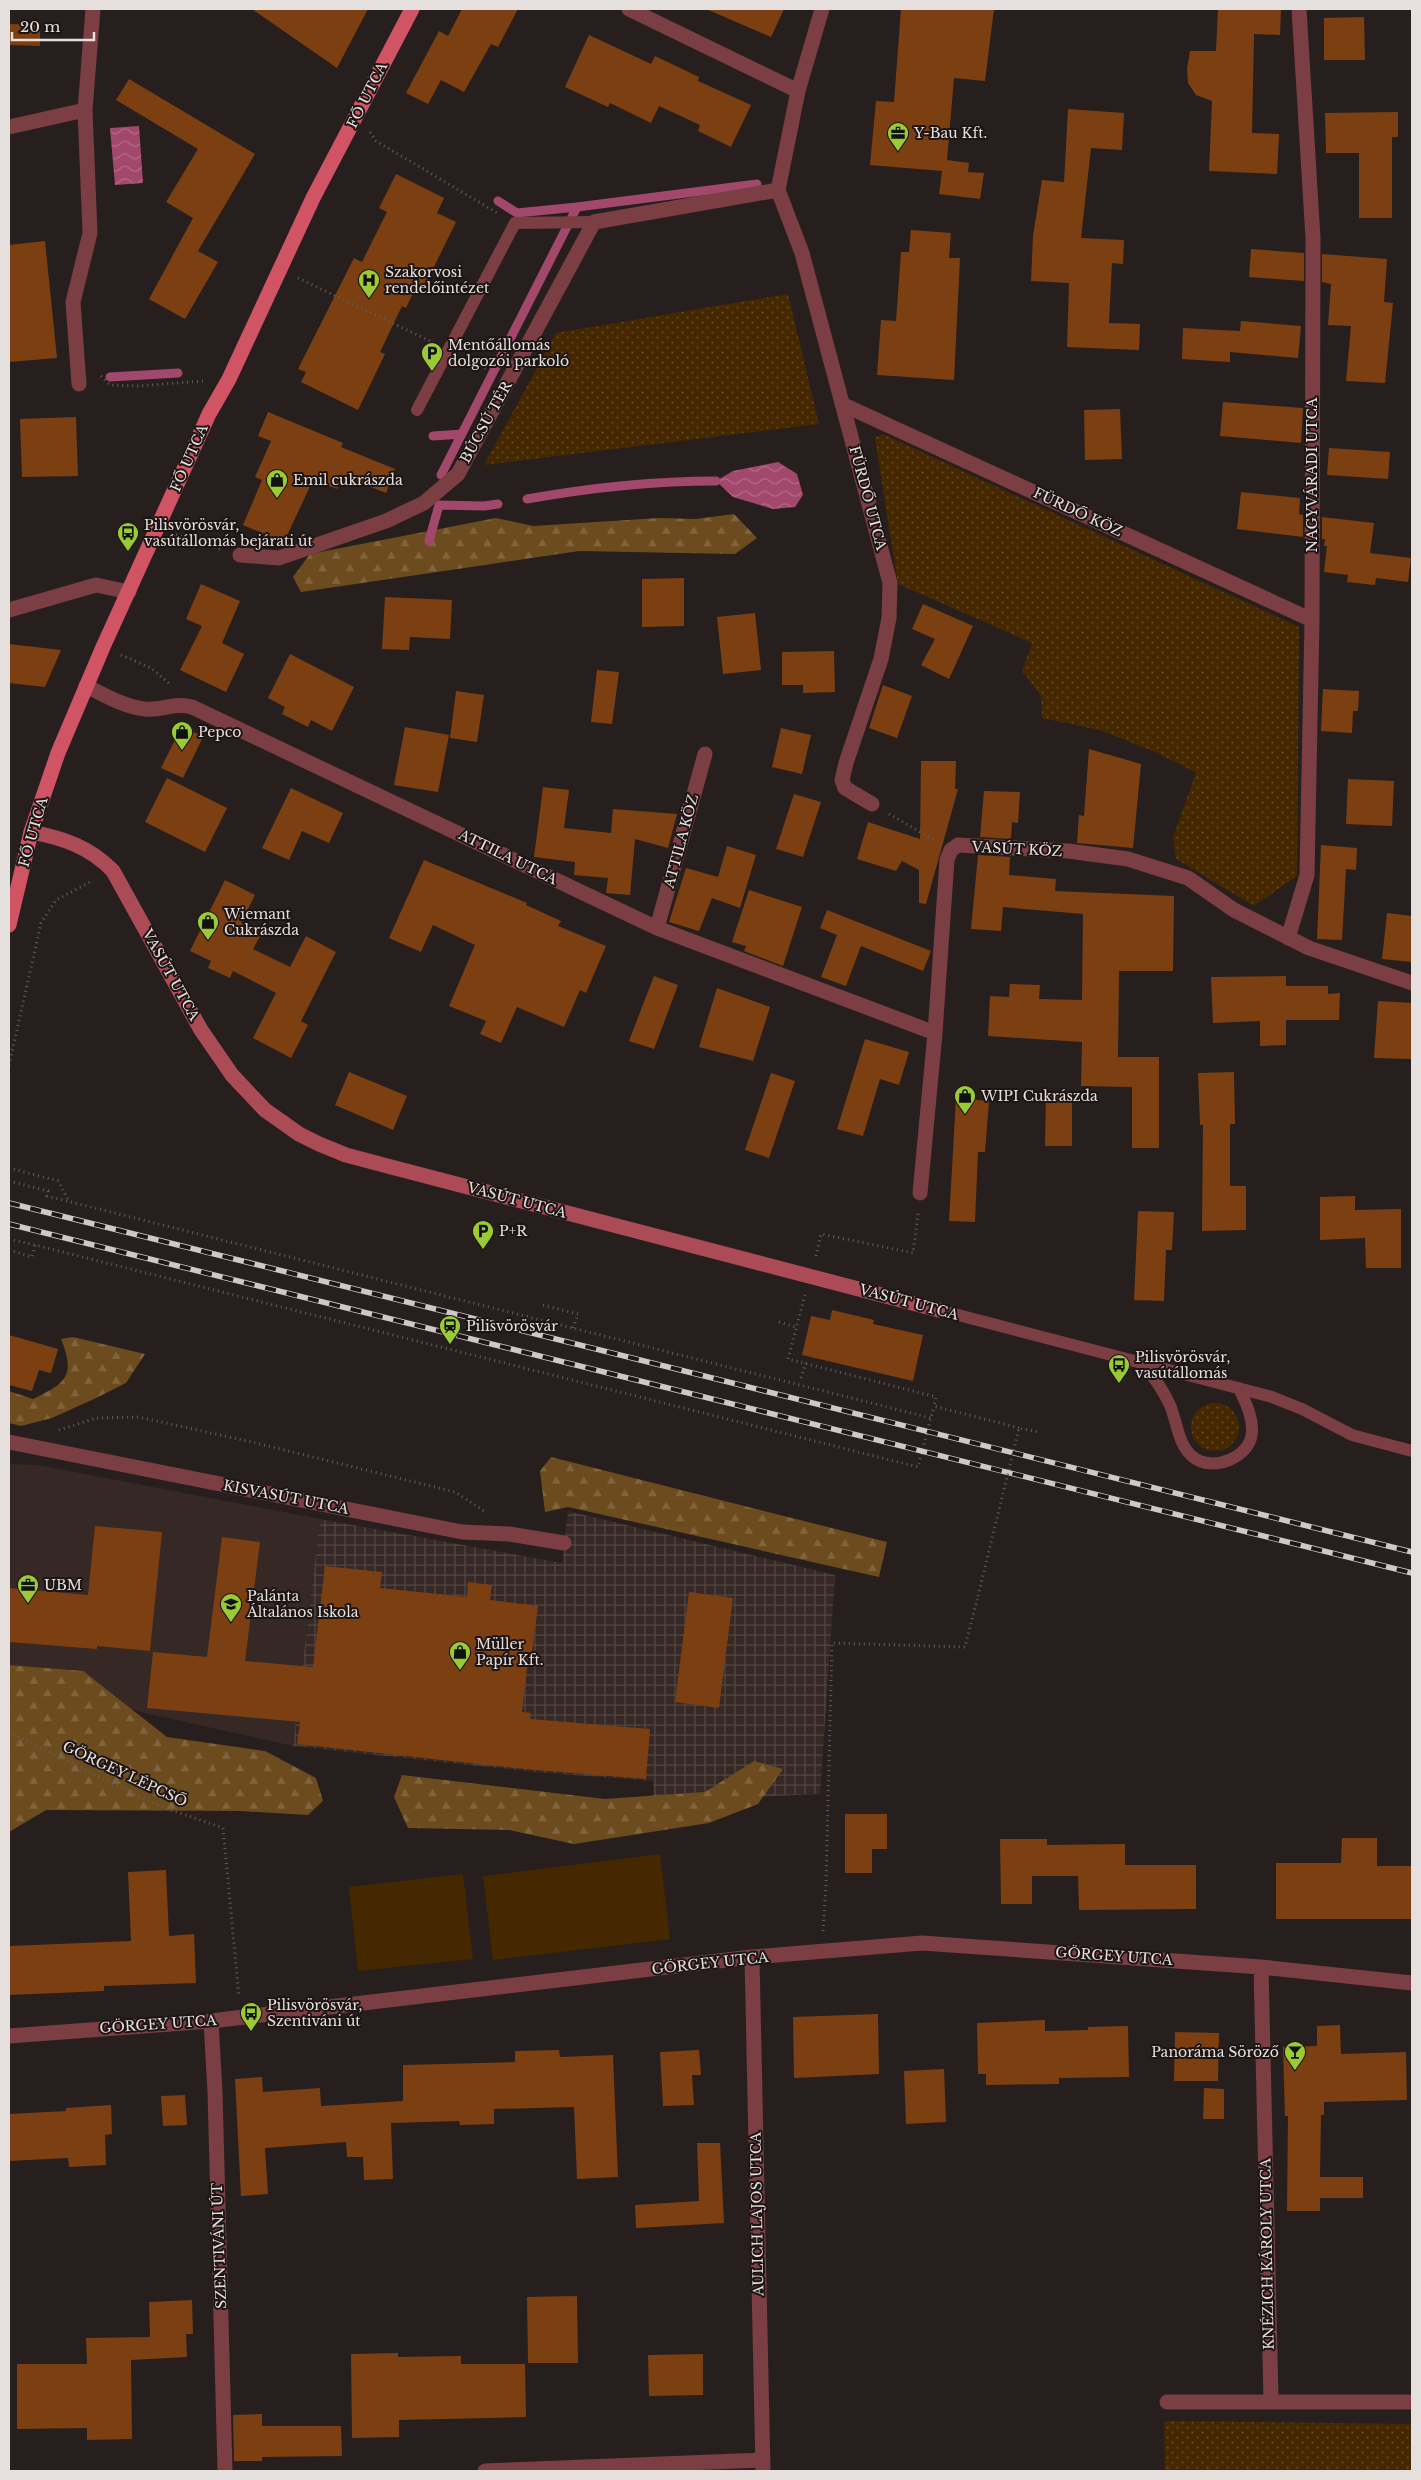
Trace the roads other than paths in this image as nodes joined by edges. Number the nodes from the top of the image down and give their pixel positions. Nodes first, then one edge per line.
1 (93, 9) edge
2 (412, 9) edge
3 (629, 9) edge
4 (822, 9) edge
5 (1299, 9) edge
6 (798, 91) junction
7 (85, 110) junction
8 (9, 127) edge
9 (778, 190) junction
10 (588, 222) junction
11 (80, 384) dead end
12 (844, 405) junction
13 (417, 410) dead end
14 (240, 555) road end
15 (128, 592) junction
16 (9, 610) edge
17 (1312, 620) junction
18 (86, 686) junction
19 (705, 754) dead end
20 (872, 804) road end
21 (31, 832) junction
22 (9, 925) edge
23 (657, 928) junction
24 (1288, 938) junction
25 (1412, 984) edge
26 (935, 1033) junction
27 (920, 1193) road end
28 (939, 1310) joint
29 (1143, 1364) junction
30 (1239, 1388) junction
31 (9, 1442) edge
32 (1412, 1451) edge
33 (564, 1543) dead end
34 (752, 1957) junction
35 (1261, 1967) junction
36 (1412, 1984) edge
37 (211, 2021) junction
38 (9, 2036) edge
39 (1271, 2400) junction
40 (1167, 2402) dead end
41 (1412, 2402) edge
42 (763, 2466) edge
43 (225, 2471) edge
44 (484, 2471) edge

1 - 7 street
2 - 15 main road, FŐ UTCA
3 - 6 street
4 - 6 street
5 - 17 street, NAGYVÁRADI UTCA
6 - 9 street
7 - 8 street
7 - 11 street
9 - 10 street
9 - 12 street, FÜRDŐ UTCA
10 - 13 lane
10 - 14 street, BÚCSÚ TÉR
12 - 17 street, FÜRDŐ KÖZ
12 - 20 street, FÜRDŐ UTCA
15 - 16 street
15 - 18 main road, FŐ UTCA
17 - 24 street, NAGYVÁRADI UTCA
18 - 21 main road, FŐ UTCA
18 - 23 street, ATTILA UTCA
19 - 23 street, ATTILA KÖZ
21 - 22 main road, FŐ UTCA
21 - 28 street, VASÚT UTCA
23 - 26 street, ATTILA UTCA
24 - 25 street, VASÚT KÖZ
24 - 26 street, VASÚT KÖZ
26 - 27 street, VASÚT KÖZ
28 - 29 lane, VASÚT UTCA
29 - 30 lane, VASÚT UTCA
29 - 30 lane
30 - 32 lane, VASÚT UTCA
31 - 33 street, KISVASÚT UTCA
34 - 35 street, GÖRGEY UTCA
34 - 37 street, GÖRGEY UTCA
34 - 42 street, AULICH LAJOS UTCA
35 - 36 street, GÖRGEY UTCA
35 - 39 street, KNÉZICH KÁROLY UTCA
37 - 38 street, GÖRGEY UTCA
37 - 43 street, SZENTIVÁNI ÚT
39 - 40 street
39 - 41 street
42 - 44 street

